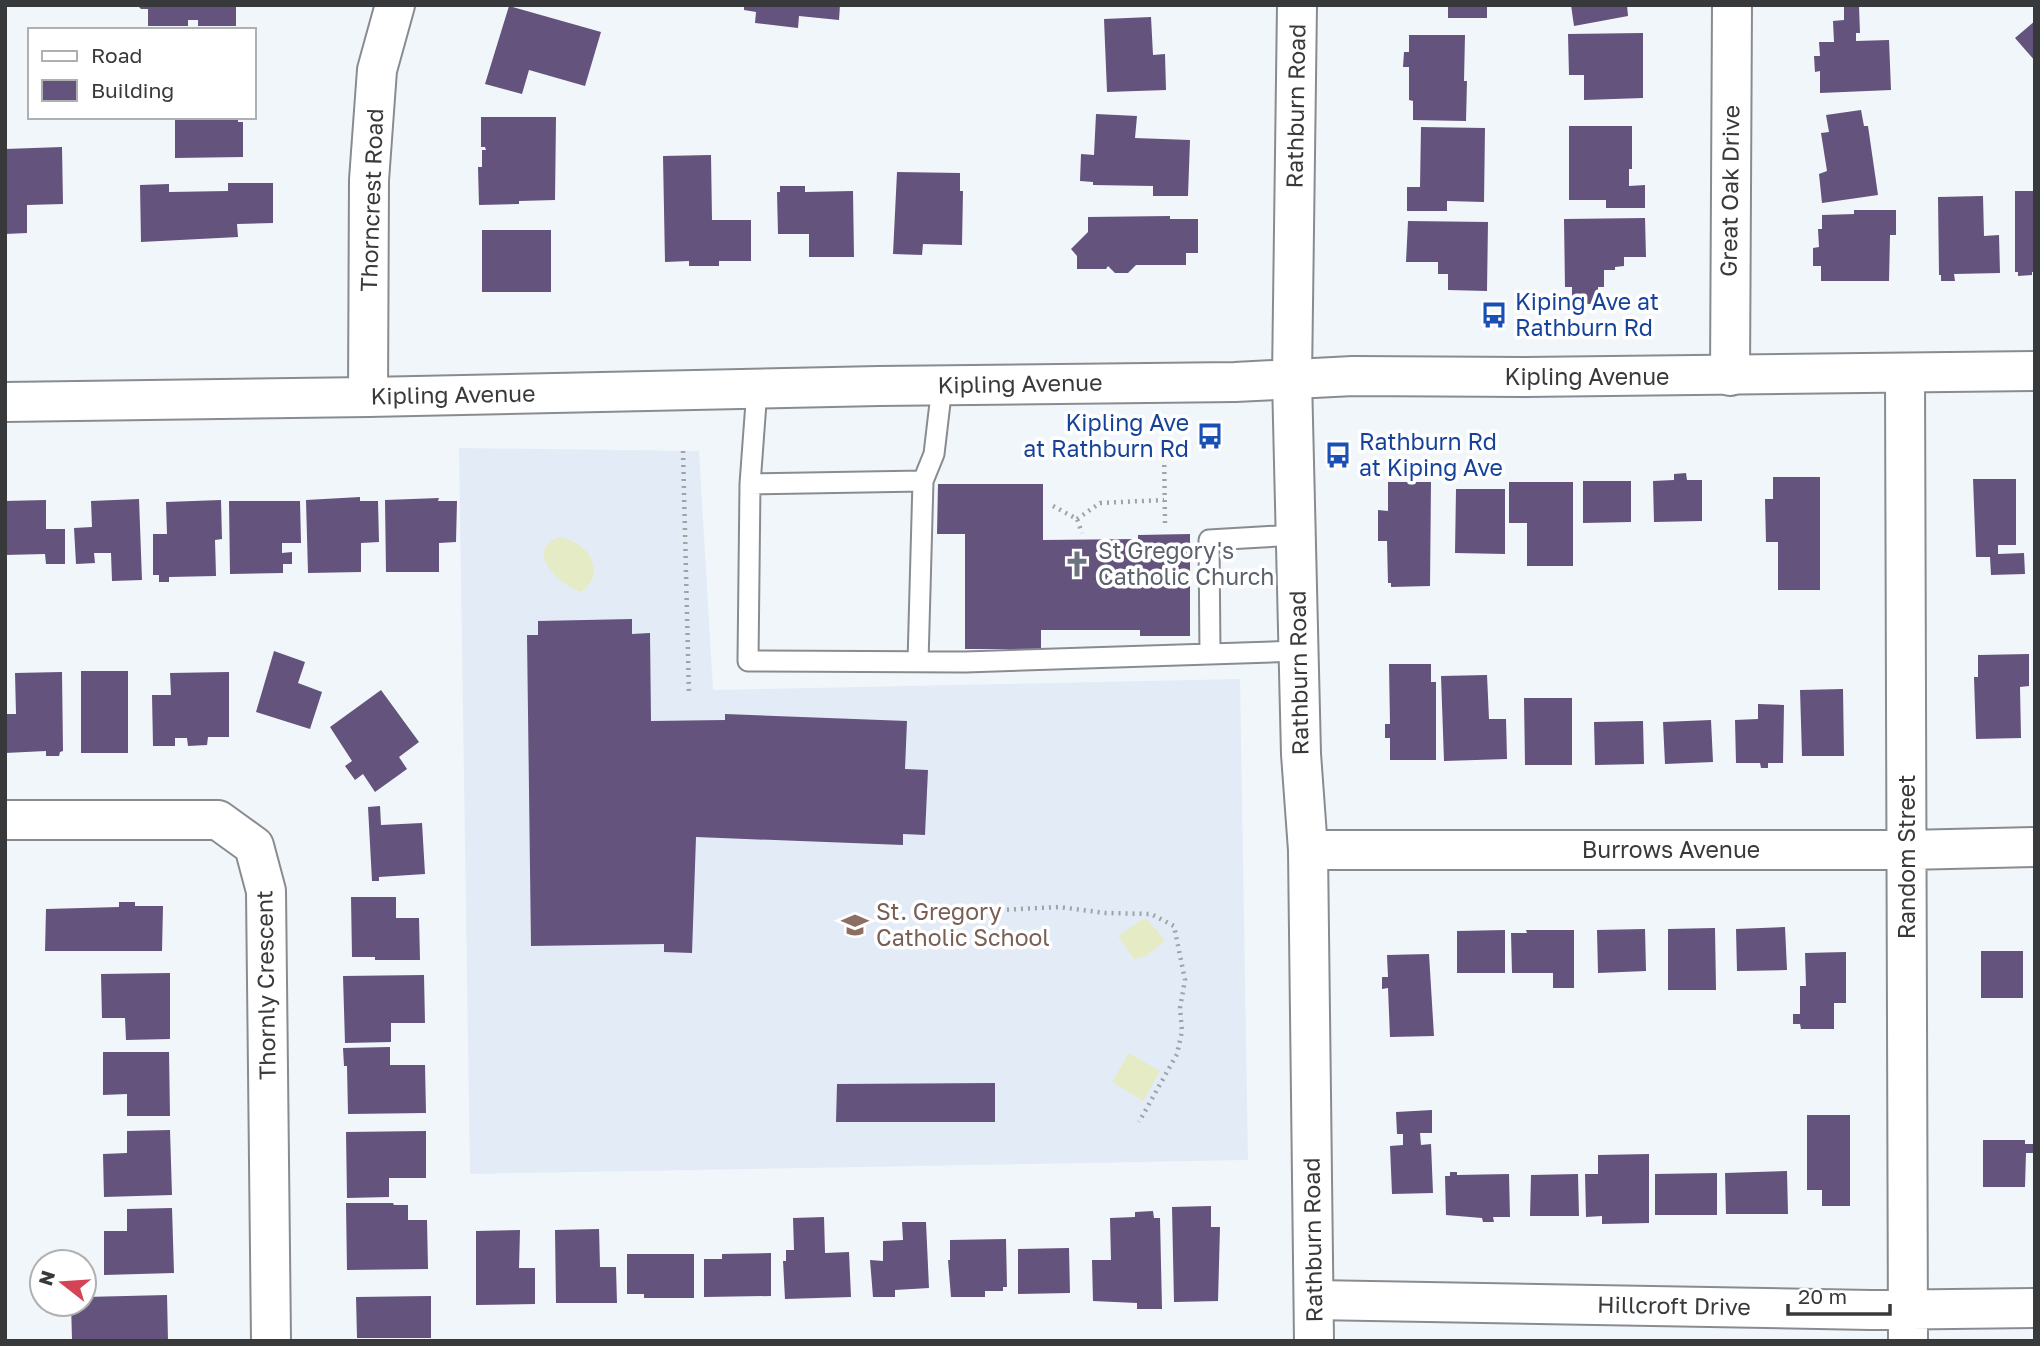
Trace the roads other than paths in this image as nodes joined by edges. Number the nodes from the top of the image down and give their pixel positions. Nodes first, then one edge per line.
1 (395, 5) edge
2 (1297, 5) edge
3 (1732, 5) edge
4 (2035, 371) edge
5 (1905, 374) junction
6 (1730, 376) junction
7 (1292, 379) junction
8 (942, 386) junction
9 (757, 389) junction
10 (369, 397) junction
11 (5, 402) edge
12 (923, 481) junction
13 (750, 484) junction
14 (1296, 536) junction
15 (1298, 651) junction
16 (1210, 654) junction
17 (918, 662) junction
18 (5, 820) edge
19 (2035, 847) edge
20 (1308, 850) junction
21 (1907, 850) junction
22 (1314, 1300) junction
23 (2035, 1308) edge
24 (1908, 1325) edge
25 (271, 1341) edge
26 (1314, 1341) edge

1 - 10 street, Thorncrest Road
2 - 7 street, Rathburn Road
3 - 6 street, Great Oak Drive
4 - 5 street, Kipling Avenue
5 - 6 street, Kipling Avenue
5 - 21 street, Random Street
6 - 7 street, Kipling Avenue
7 - 8 street, Kipling Avenue
7 - 14 street, Rathburn Road
8 - 9 street, Kipling Avenue
8 - 12 lane
9 - 10 street, Kipling Avenue
9 - 13 lane
10 - 11 street, Kipling Avenue
12 - 13 lane
12 - 17 lane
13 - 17 lane
14 - 15 street, Rathburn Road
14 - 16 lane
15 - 16 lane
15 - 20 street, Rathburn Road
16 - 17 lane
18 - 25 street, Thornly Crescent
19 - 21 street, Burrows Avenue
20 - 21 street, Burrows Avenue
20 - 22 street, Rathburn Road
21 - 24 street, Random Street
22 - 24 street, Hillcroft Drive
22 - 26 street, Rathburn Road
23 - 24 street, Hillcroft Drive

